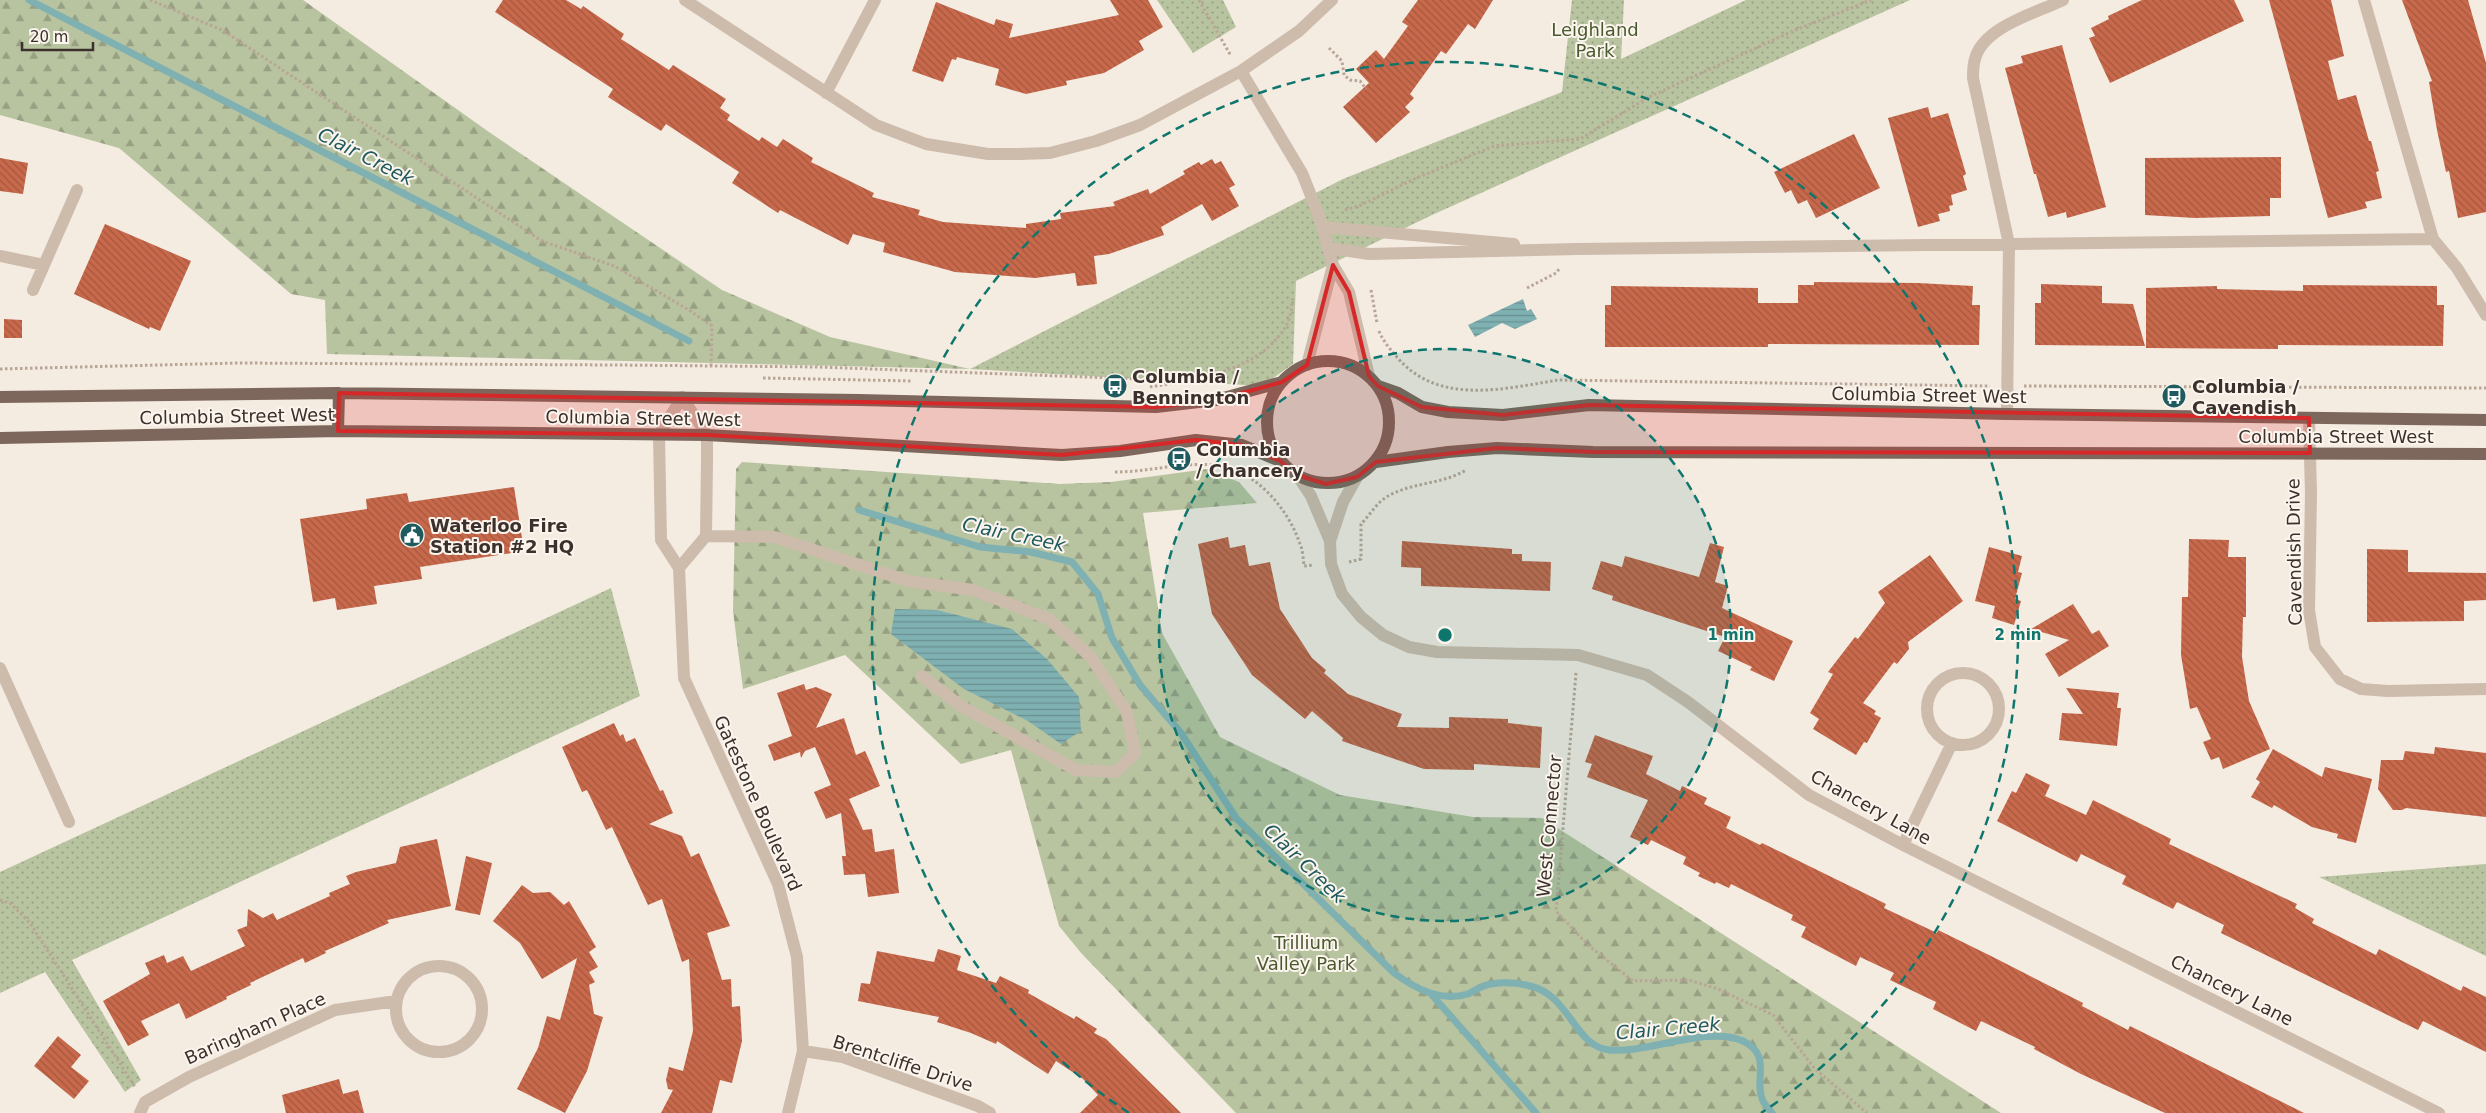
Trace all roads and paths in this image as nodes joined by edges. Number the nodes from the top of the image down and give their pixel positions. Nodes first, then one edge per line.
1 (150, 0) edge
2 (685, 0) edge
3 (875, 0) edge
4 (1199, 0) edge
5 (1332, 0) edge
6 (1872, 0) edge
7 (2063, 0) edge
8 (2364, 0) edge
9 (1329, 48) dead end
10 (1228, 51) dead end
11 (1241, 71) junction
12 (1366, 89) dead end
13 (826, 93) junction
14 (78, 190) dead end
15 (1321, 222) junction
16 (2434, 239) junction
17 (2009, 244) junction
18 (1329, 248) junction
19 (1576, 249) junction
20 (0, 256) edge
21 (44, 265) junction
22 (1333, 265) junction
23 (1527, 288) dead end
24 (33, 290) dead end
25 (1371, 290) dead end
26 (1293, 296) dead end
27 (2486, 315) edge
28 (1307, 365) junction
29 (711, 366) junction
30 (0, 369) edge
31 (1210, 375) junction
32 (1369, 376) junction
33 (1282, 382) junction
34 (1213, 383) dead end
35 (1378, 386) junction
36 (2006, 386) junction
37 (2486, 388) edge
38 (338, 393) junction
39 (0, 397) edge
40 (682, 397) junction
41 (2007, 414) junction
42 (2309, 418) junction
43 (2486, 420) edge
44 (338, 431) junction
45 (660, 435) junction
46 (707, 435) junction
47 (0, 438) edge
48 (2310, 453) junction
49 (2486, 454) edge
50 (1280, 461) junction
51 (1376, 462) junction
52 (1120, 472) dead end
53 (1451, 473) dead end
54 (1297, 476) junction
55 (1357, 477) junction
56 (706, 536) junction
57 (1330, 541) junction
58 (1353, 561) dead end
59 (1312, 565) dead end
60 (680, 568) junction
61 (1578, 655) junction
62 (0, 668) edge
63 (922, 676) dead end
64 (2486, 689) edge
65 (1952, 743) junction
66 (70, 822) dead end
67 (1903, 846) junction
68 (0, 900) edge
69 (396, 1001) junction
70 (803, 1051) junction
71 (134, 1086) dead end
72 (140, 1113) edge
73 (788, 1113) edge
74 (990, 1113) edge
75 (1867, 1113) edge
76 (2439, 1113) edge

1 - 29 path
2 - 13 street
3 - 13 street
4 - 10 path
5 - 11 street
6 - 15 path
7 - 17 street
8 - 16 street
9 - 12 path
11 - 13 street
11 - 15 street
14 - 21 street
15 - 18 street
15 - 19 street
16 - 17 street
16 - 27 street
17 - 19 street
17 - 36 street
18 - 19 street
18 - 22 street
19 - 23 path
20 - 21 street
21 - 24 street
22 - 28 street
22 - 32 street
25 - 36 path
26 - 31 path
28 - 32 main road
28 - 33 main road
29 - 30 path
29 - 31 path
31 - 34 path
32 - 35 main road
33 - 40 main road, Columbia Street West
33 - 50 main road
35 - 41 main road, Columbia Street West
35 - 51 main road
36 - 37 path
36 - 41 street
38 - 39 main road, Columbia Street West
38 - 40 main road, Columbia Street West
38 - 44 main road
40 - 45 street
40 - 46 street
41 - 42 main road, Columbia Street West
42 - 43 main road, Columbia Street West
42 - 48 street, Cavendish Drive
44 - 45 main road, Columbia Street West
44 - 47 main road, Columbia Street West
45 - 46 main road, Columbia Street West
45 - 60 street
46 - 50 main road, Columbia Street West
46 - 56 street
48 - 49 main road, Columbia Street West
48 - 51 main road, Columbia Street West
48 - 64 street, Cavendish Drive
50 - 54 main road
51 - 55 main road
52 - 59 path
53 - 58 path
54 - 55 main road
54 - 57 street, Chancery Lane
55 - 57 street, Chancery Lane
56 - 60 street
56 - 63 street
57 - 61 street, Chancery Lane
60 - 70 street, Gatestone Boulevard
61 - 67 street, Chancery Lane
61 - 75 path, West Connector
62 - 66 street
65 - 65 street
65 - 67 street
67 - 76 street, Chancery Lane
68 - 71 path
69 - 69 street
69 - 72 street, Baringham Place
70 - 73 street, Gatestone Boulevard
70 - 74 street, Brentcliffe Drive

